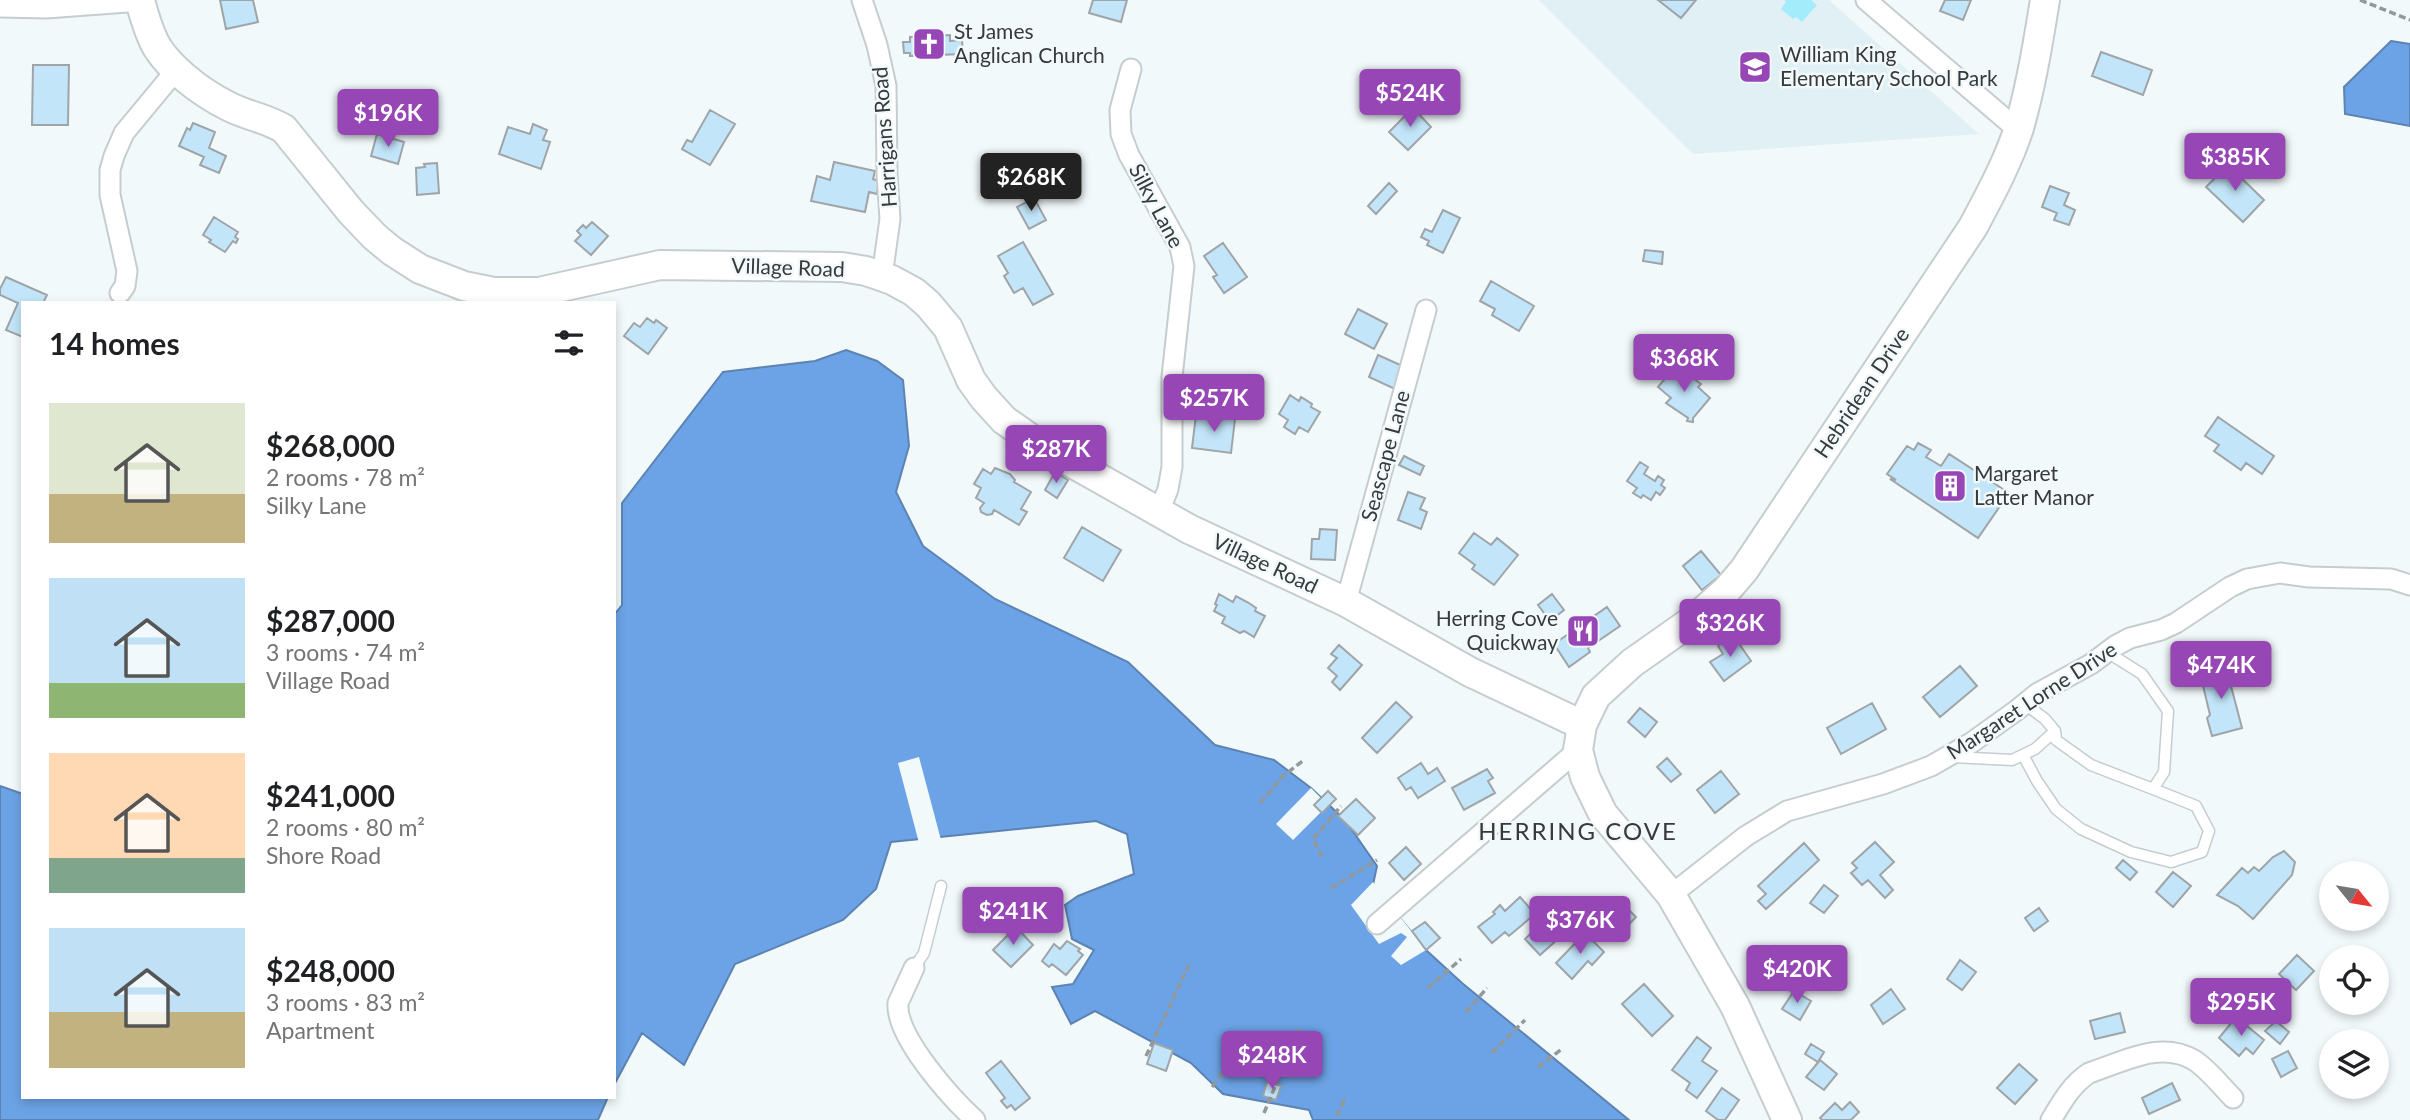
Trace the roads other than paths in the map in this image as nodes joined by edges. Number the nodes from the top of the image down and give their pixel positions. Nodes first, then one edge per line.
1 (141, 0) edge
2 (862, 0) edge
3 (1866, 0) edge
4 (2045, 0) edge
5 (0, 7) edge
6 (177, 69) junction
7 (1130, 69) dead end
8 (2018, 130) junction
9 (880, 276) junction
10 (120, 293) dead end
11 (1426, 310) dead end
12 (1159, 512) junction
13 (2410, 585) edge
14 (1346, 602) junction
15 (2107, 652) junction
16 (2025, 704) junction
17 (2055, 731) junction
18 (1580, 738) junction
19 (2023, 755) junction
20 (1947, 757) junction
21 (2153, 789) junction
22 (941, 886) dead end
23 (1671, 895) junction
24 (1377, 924) dead end
25 (914, 968) joint
26 (2233, 1098) dead end
27 (975, 1120) edge
28 (1787, 1120) edge
29 (2051, 1120) edge

1 - 5 street
1 - 6 street, Village Road
2 - 9 street, Harrigans Road
3 - 8 street
4 - 8 street, Hebridean Drive
6 - 9 street, Village Road
6 - 10 street
7 - 12 street, Silky Lane
8 - 18 street, Hebridean Drive
9 - 12 street, Village Road
11 - 14 street, Seascape Lane
12 - 14 street, Village Road
13 - 15 street, Margaret Lorne Drive
14 - 18 street, Village Road
15 - 16 street, Margaret Lorne Drive
15 - 21 lane
16 - 17 lane
16 - 20 street, Margaret Lorne Drive
17 - 19 lane
17 - 21 lane
18 - 23 street
18 - 24 street
19 - 20 lane
19 - 21 lane
20 - 23 street, Margaret Lorne Drive
22 - 25 lane
23 - 28 street
25 - 27 street
26 - 29 street

